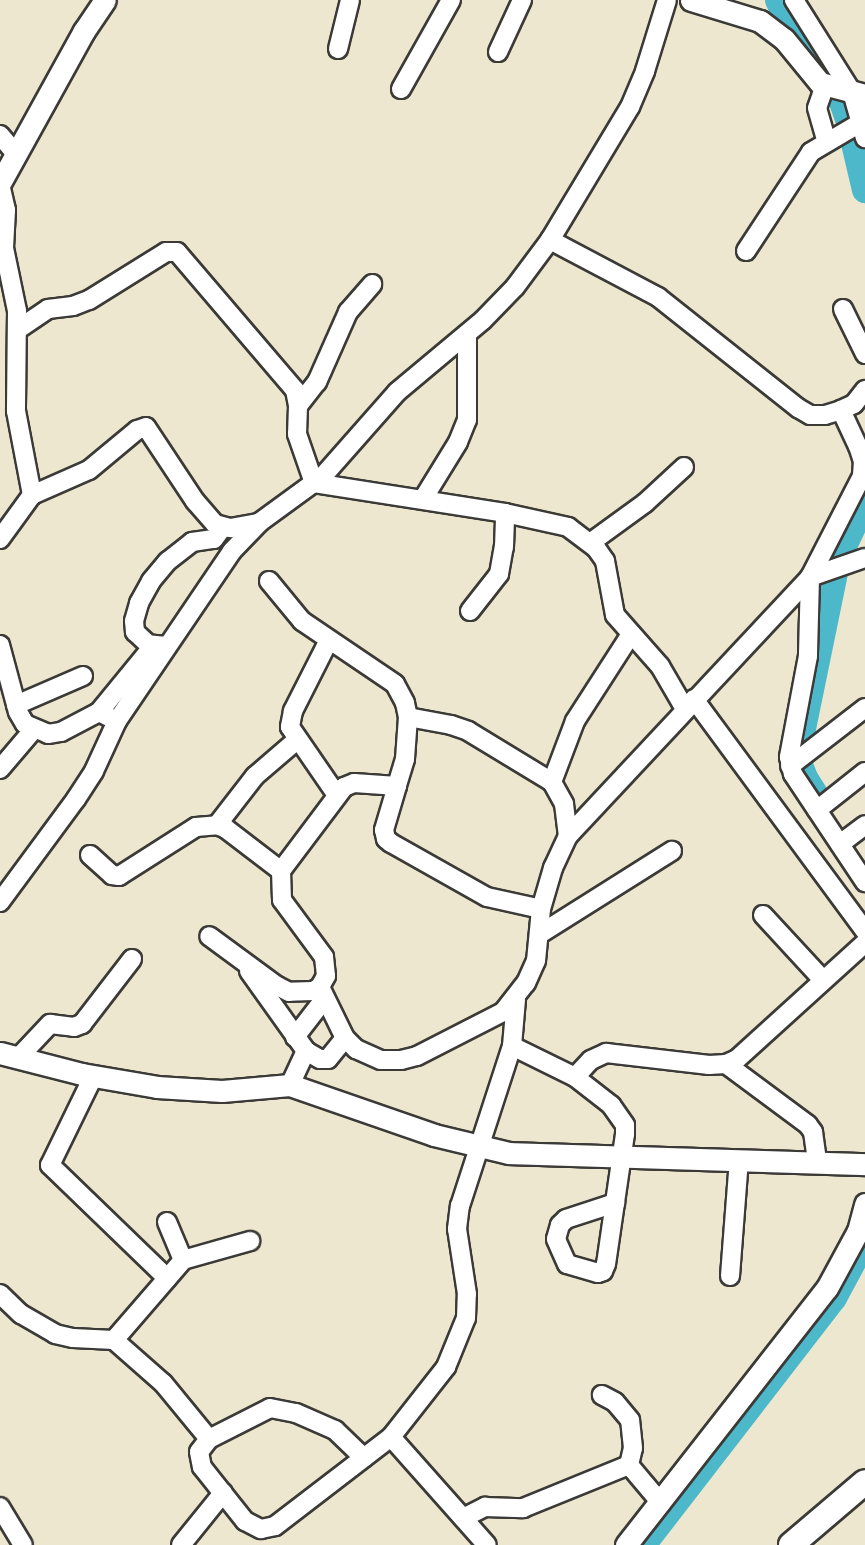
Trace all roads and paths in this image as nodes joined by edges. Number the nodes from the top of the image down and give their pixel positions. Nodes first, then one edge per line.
1 (105, 0) edge
2 (351, 0) edge
3 (451, 0) edge
4 (522, 0) edge
5 (667, 0) edge
6 (691, 0) edge
7 (794, 0) edge
8 (338, 49) dead end
9 (498, 52) dead end
10 (401, 89) dead end
11 (843, 90) edge
12 (856, 129) edge
13 (0, 135) edge
14 (826, 140) junction
15 (16, 154) junction
16 (0, 184) edge
17 (550, 240) junction
18 (746, 251) dead end
19 (372, 284) dead end
20 (842, 309) dead end
21 (17, 330) junction
22 (467, 334) junction
23 (865, 354) edge
24 (865, 390) edge
25 (298, 406) junction
26 (841, 410) junction
27 (684, 467) dead end
28 (314, 483) junction
29 (32, 495) junction
30 (424, 499) junction
31 (505, 513) junction
32 (260, 522) junction
33 (222, 528) junction
34 (0, 539) edge
35 (590, 543) junction
36 (844, 569) edge
37 (269, 581) dead end
38 (471, 611) dead end
39 (631, 634) junction
40 (329, 640) junction
41 (0, 645) edge
42 (160, 646) junction
43 (83, 676) dead end
44 (4, 680) edge
45 (689, 704) junction
46 (16, 705) junction
47 (865, 708) edge
48 (99, 712) junction
49 (408, 717) junction
50 (117, 721) junction
51 (34, 729) junction
52 (297, 740) junction
53 (790, 766) junction
54 (0, 769) edge
55 (865, 772) edge
56 (552, 782) junction
57 (397, 786) junction
58 (337, 793) junction
59 (817, 810) junction
60 (217, 825) junction
61 (865, 825) edge
62 (568, 836) junction
63 (840, 845) junction
64 (672, 851) dead end
65 (90, 855) dead end
66 (281, 871) junction
67 (865, 881) edge
68 (0, 902) edge
69 (541, 909) junction
70 (763, 915) dead end
71 (865, 931) edge
72 (540, 934) junction
73 (209, 936) dead end
74 (865, 943) edge
75 (132, 959) dead end
76 (822, 980) junction
77 (266, 986) junction
78 (322, 993) junction
79 (516, 999) junction
80 (345, 1038) junction
81 (300, 1044) junction
82 (512, 1046) junction
83 (9, 1056) edge
84 (726, 1064) junction
85 (93, 1077) junction
86 (575, 1077) junction
87 (290, 1085) junction
88 (479, 1147) junction
89 (622, 1156) junction
90 (739, 1160) junction
91 (817, 1162) junction
92 (865, 1164) edge
93 (615, 1203) dead end
94 (865, 1204) edge
95 (167, 1222) dead end
96 (250, 1241) dead end
97 (183, 1260) junction
98 (730, 1276) dead end
99 (167, 1278) junction
100 (0, 1294) edge
101 (114, 1340) junction
102 (602, 1395) dead end
103 (391, 1437) junction
104 (209, 1439) junction
105 (364, 1458) junction
106 (629, 1465) junction
107 (865, 1482) edge
108 (223, 1493) junction
109 (662, 1503) junction
110 (0, 1507) edge
111 (463, 1518) junction
112 (23, 1545) edge
113 (181, 1545) edge
114 (487, 1545) edge
115 (626, 1545) edge
116 (791, 1545) edge

1 - 15 street
2 - 8 street
3 - 10 street
4 - 9 street
5 - 17 street
6 - 11 street
7 - 11 street
11 - 12 street
11 - 14 street
12 - 14 street
13 - 15 street
14 - 18 street
15 - 16 street
16 - 21 street
17 - 22 street
17 - 26 street
19 - 25 street
20 - 23 street
21 - 25 street
21 - 29 street
22 - 28 street
22 - 30 street
24 - 26 street
25 - 28 street
26 - 36 street
27 - 35 street
28 - 30 street
28 - 32 street
29 - 33 street
29 - 34 street
30 - 31 street
31 - 35 street
31 - 38 street
32 - 33 street
32 - 42 street
33 - 42 street
35 - 39 street
36 - 45 street
36 - 53 street
37 - 40 street
39 - 45 street
39 - 56 street
40 - 49 street
40 - 52 street
41 - 44 street
42 - 48 street
42 - 50 street
43 - 46 street
44 - 46 street
45 - 62 street
45 - 71 street
46 - 51 street
47 - 53 street
48 - 50 street
48 - 51 street
49 - 56 street
49 - 57 street
50 - 68 street
51 - 54 street
52 - 58 street
52 - 60 street
53 - 59 street
55 - 59 street
56 - 62 street
57 - 58 street
57 - 69 street
58 - 66 street
59 - 63 street
60 - 65 street
60 - 66 street
61 - 63 street
62 - 69 street
63 - 67 street
64 - 72 street
66 - 78 street
69 - 72 street
70 - 76 street
72 - 79 street
73 - 77 street
74 - 76 street
75 - 83 street
76 - 84 street
77 - 78 street
77 - 81 street
78 - 80 street
78 - 81 street
79 - 80 street
79 - 82 street
80 - 81 street
81 - 87 street
82 - 86 street
82 - 88 street
83 - 85 street
84 - 86 street
84 - 91 street
85 - 87 street
85 - 99 street
86 - 89 street
87 - 88 street
88 - 89 street
88 - 103 street
89 - 90 street
89 - 93 street
90 - 91 street
90 - 98 street
91 - 92 street
94 - 109 street
95 - 97 street
96 - 97 street
97 - 99 street
99 - 101 street
100 - 101 street
101 - 104 street
102 - 106 street
103 - 105 street
103 - 111 street
104 - 105 street
104 - 108 street
105 - 108 street
106 - 109 street
106 - 111 street
107 - 116 main road
108 - 113 street
109 - 115 street
110 - 112 street
111 - 114 street

